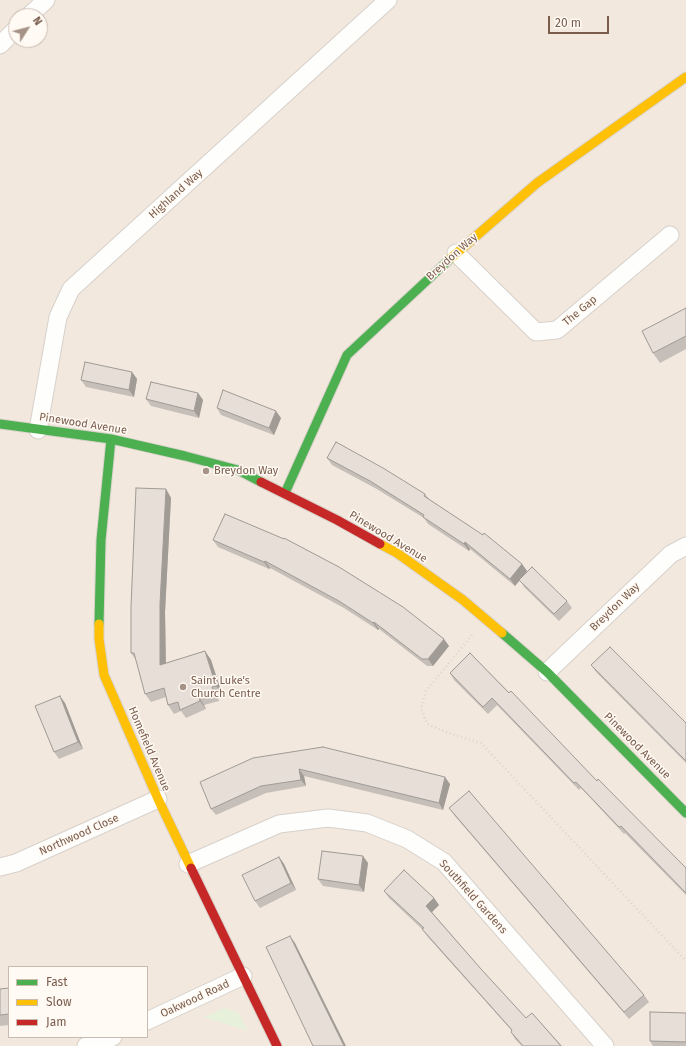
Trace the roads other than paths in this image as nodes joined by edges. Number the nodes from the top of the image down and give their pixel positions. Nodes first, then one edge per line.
1 (46, 0) edge
2 (388, 0) edge
3 (38, 8) edge
4 (8, 37) edge
5 (0, 45) edge
6 (686, 77) edge
7 (670, 235) dead end
8 (456, 253) junction
9 (0, 424) edge
10 (38, 430) junction
11 (111, 439) junction
12 (285, 493) junction
13 (686, 546) edge
14 (547, 672) junction
15 (158, 799) junction
16 (686, 813) edge
17 (188, 864) junction
18 (0, 867) edge
19 (243, 976) junction
20 (148, 1021) edge
21 (111, 1038) edge
22 (86, 1046) edge
23 (277, 1046) edge
24 (605, 1046) edge

1 - 3 street
2 - 10 street, Highland Way
4 - 5 street
6 - 8 street, Breydon Way
7 - 8 street, The Gap
8 - 12 street, Breydon Way
9 - 10 street, Pinewood Avenue
10 - 11 street, Pinewood Avenue
11 - 12 street, Pinewood Avenue
11 - 15 street, Homefield Avenue
12 - 14 street, Pinewood Avenue
13 - 14 street, Breydon Way
14 - 16 street, Pinewood Avenue
15 - 17 street, Homefield Avenue
15 - 18 street, Northwood Close
17 - 19 street, Homefield Avenue
17 - 24 street, Southfield Gardens
19 - 20 street, Oakwood Road
19 - 23 street, Homefield Avenue
21 - 22 street

